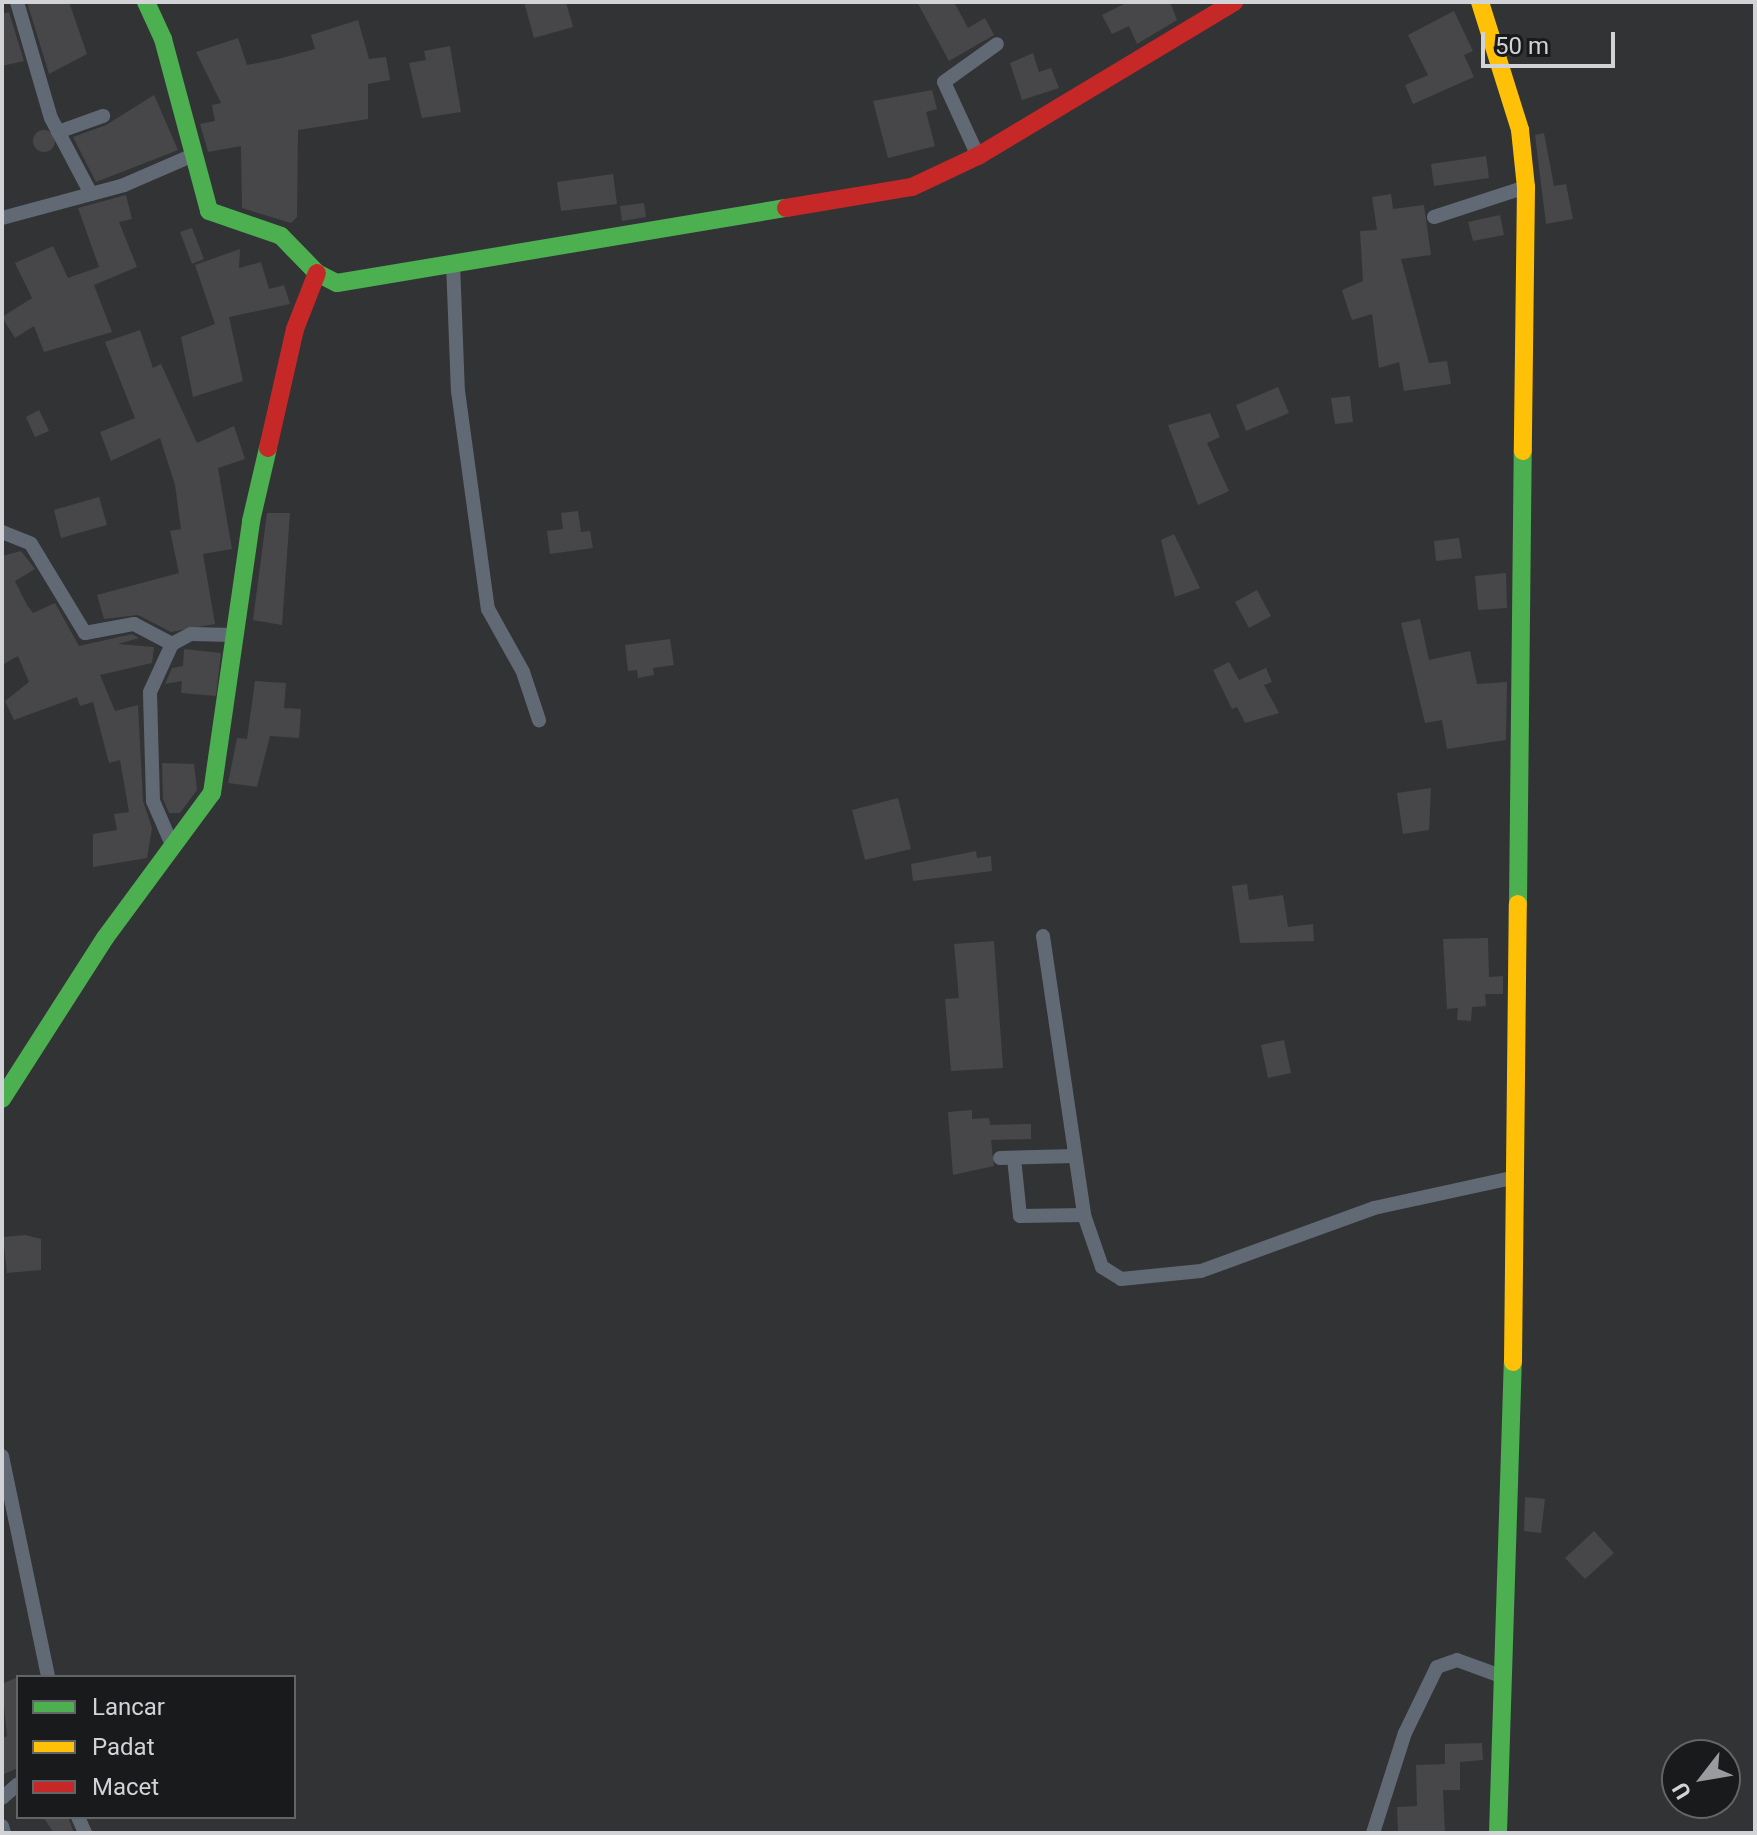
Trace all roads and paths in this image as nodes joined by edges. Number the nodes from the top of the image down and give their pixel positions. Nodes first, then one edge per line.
1 (17, 2) edge
2 (146, 2) edge
3 (1234, 2) edge
4 (1480, 2) edge
5 (997, 44) dead end
6 (103, 116) dead end
7 (58, 132) junction
8 (191, 156) junction
9 (978, 156) junction
10 (1526, 187) junction
11 (91, 194) junction
12 (1434, 217) dead end
13 (2, 218) edge
14 (453, 263) junction
15 (317, 273) junction
16 (2, 532) edge
17 (234, 635) junction
18 (172, 644) junction
19 (539, 720) dead end
20 (173, 847) junction
21 (1043, 936) dead end
22 (2, 1099) edge
23 (1075, 1156) junction
24 (1516, 1177) junction
25 (1084, 1215) junction
26 (2, 1456) edge
27 (48, 1675) edge
28 (1501, 1676) junction
29 (2, 1826) edge
30 (4, 1833) edge
31 (1373, 1833) edge
32 (1498, 1833) edge

1 - 7 street
2 - 8 street
3 - 9 street
4 - 10 street
5 - 9 street
6 - 7 street
7 - 11 street
8 - 11 street
8 - 15 street
9 - 14 street
10 - 12 street
10 - 24 street
11 - 13 street
14 - 15 street
14 - 19 street
15 - 17 street
16 - 18 street
17 - 18 street
17 - 20 street
18 - 20 street
20 - 22 street
21 - 23 street
23 - 25 street
23 - 25 street
24 - 25 street
24 - 28 street
26 - 27 street
28 - 31 street
28 - 32 street
29 - 30 street

